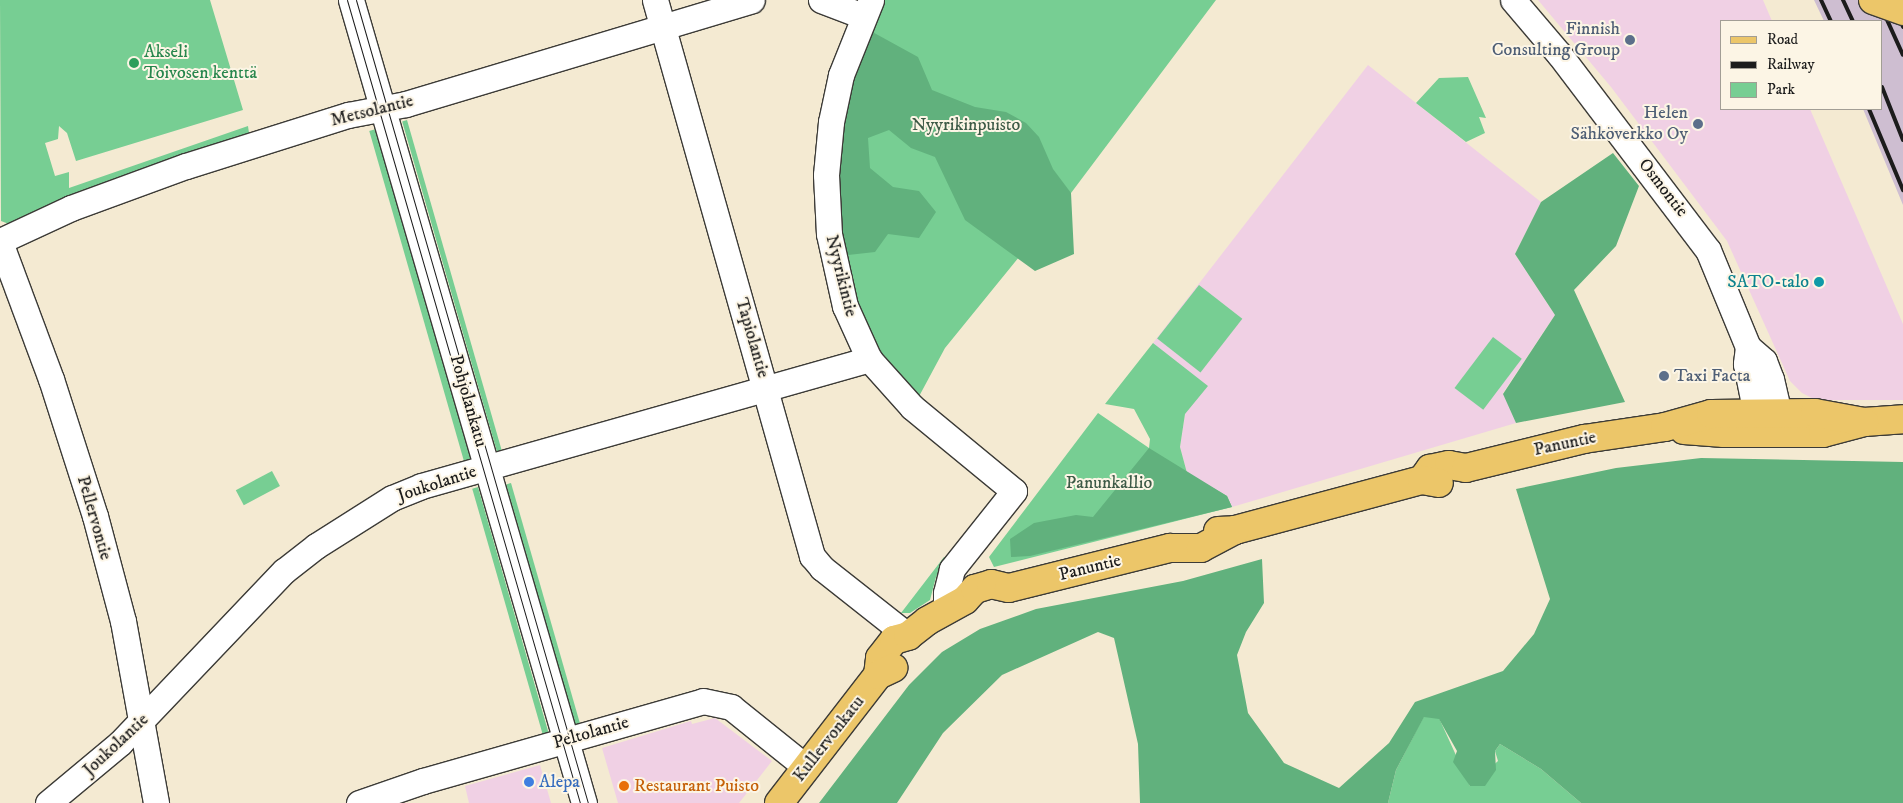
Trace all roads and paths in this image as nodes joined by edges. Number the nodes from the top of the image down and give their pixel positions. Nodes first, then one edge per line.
1 (351, 0) edge
2 (655, 0) edge
3 (752, 0) edge
4 (821, 0) edge
5 (1513, 0) edge
6 (1873, 0) edge
7 (867, 8) edge
8 (1903, 11) edge
9 (662, 25) junction
10 (382, 108) junction
11 (0, 241) edge
12 (869, 359) junction
13 (767, 389) junction
14 (1768, 420) junction
15 (1903, 420) edge
16 (487, 468) junction
17 (955, 605) junction
18 (908, 636) junction
19 (141, 722) junction
20 (565, 740) junction
21 (807, 768) junction
22 (48, 803) edge
23 (156, 803) edge
24 (359, 803) edge
25 (584, 803) edge
26 (779, 803) edge

1 - 10 street, Pohjolankatu
2 - 9 street, Tapiolantie
3 - 9 street, Metsolantie
4 - 7 street
5 - 14 street, Osmontie
6 - 8 main road, bridge
7 - 12 street, Nyyrikintie
9 - 10 street, Metsolantie
9 - 13 street, Tapiolantie
10 - 11 street, Metsolantie
10 - 16 street, Pohjolankatu
11 - 19 street, Pellervontie
12 - 13 street, Joukolantie
12 - 17 street, Nyyrikintie
13 - 16 street, Joukolantie
13 - 18 street, Tapiolantie
14 - 15 main road, Panuntie
14 - 17 main road, Panuntie
16 - 19 street, Joukolantie
16 - 20 street, Pohjolankatu
17 - 18 main road
18 - 21 main road, Kullervonkatu
19 - 22 street, Joukolantie
19 - 23 street, Pellervontie
20 - 21 street, Peltolantie
20 - 24 street, Peltolantie
20 - 25 street, Pohjolankatu
21 - 26 main road, Kullervonkatu

